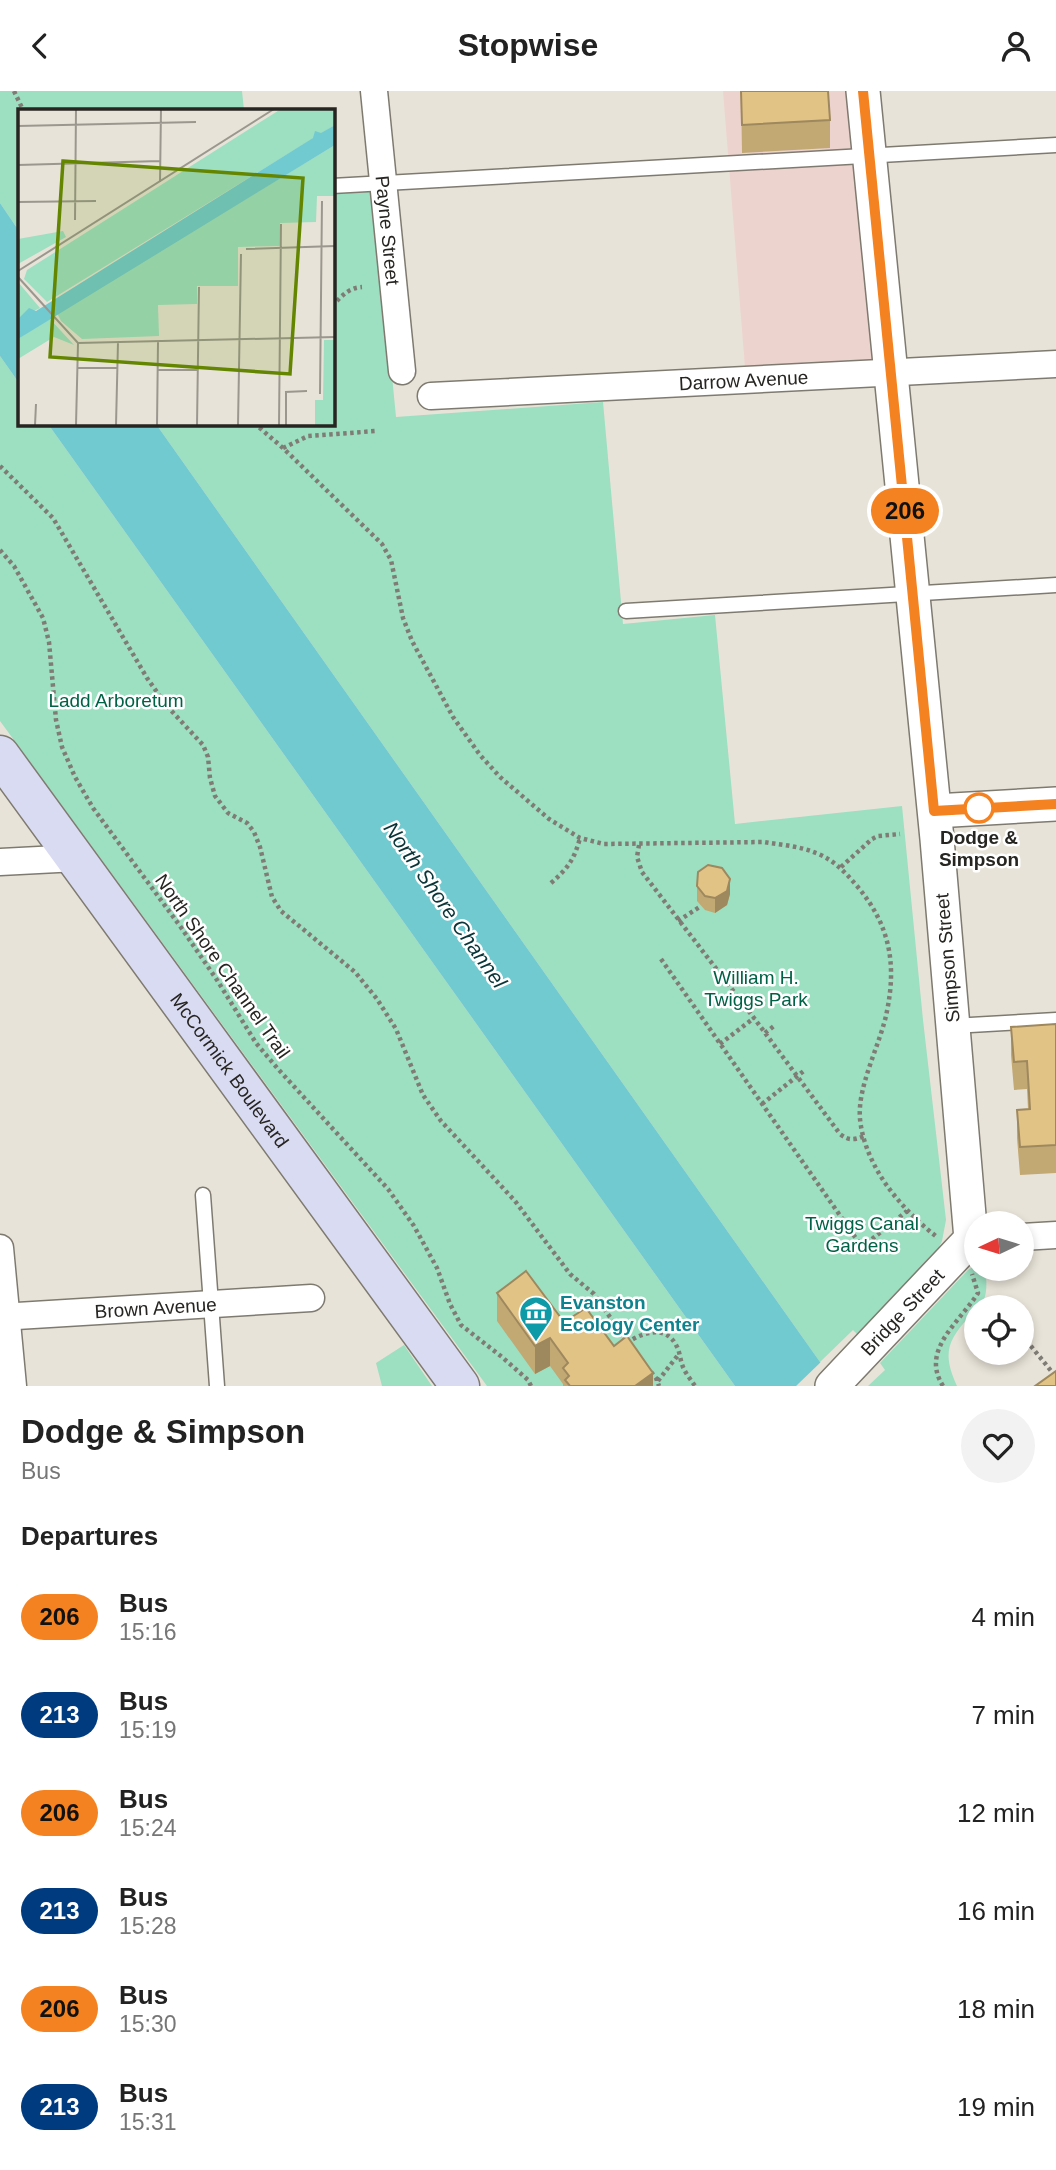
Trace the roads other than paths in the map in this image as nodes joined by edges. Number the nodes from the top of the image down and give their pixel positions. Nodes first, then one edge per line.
1 (374, 91) edge
2 (863, 91) edge
3 (1056, 145) edge
4 (869, 155) junction
5 (383, 183) junction
6 (334, 186) edge
7 (1056, 364) edge
8 (402, 371) dead end
9 (891, 373) junction
10 (431, 396) dead end
11 (1056, 585) edge
12 (913, 593) junction
13 (626, 611) dead end
14 (0, 755) edge
15 (1056, 804) edge
16 (934, 811) junction
17 (77, 858) junction
18 (0, 862) edge
19 (1056, 1020) edge
20 (953, 1026) junction
21 (203, 1195) dead end
22 (971, 1211) edge
23 (1056, 1235) edge
24 (1034, 1236) edge
25 (0, 1248) edge
26 (964, 1249) edge
27 (311, 1299) dead end
28 (210, 1305) junction
29 (3, 1317) edge
30 (13, 1386) edge
31 (217, 1386) edge
32 (460, 1386) edge
33 (832, 1386) edge

1 - 5 street, Payne Street
2 - 4 street, Simpson Street
3 - 4 lane
4 - 5 lane
4 - 9 street, Simpson Street
5 - 6 lane
5 - 8 street, Payne Street
7 - 9 street, Darrow Avenue
9 - 10 street, Darrow Avenue
9 - 12 street, Simpson Street
11 - 12 lane
12 - 13 lane
12 - 16 street, Simpson Street
14 - 17 main road, McCormick Boulevard
15 - 16 street
16 - 20 street, Simpson Street
17 - 18 street
17 - 32 main road, McCormick Boulevard
19 - 20 lane
20 - 22 street, Simpson Street
21 - 28 lane
23 - 24 street
25 - 29 street
26 - 33 street, Bridge Street
27 - 28 street, Brown Avenue
28 - 29 street, Brown Avenue
28 - 31 lane
29 - 30 street

